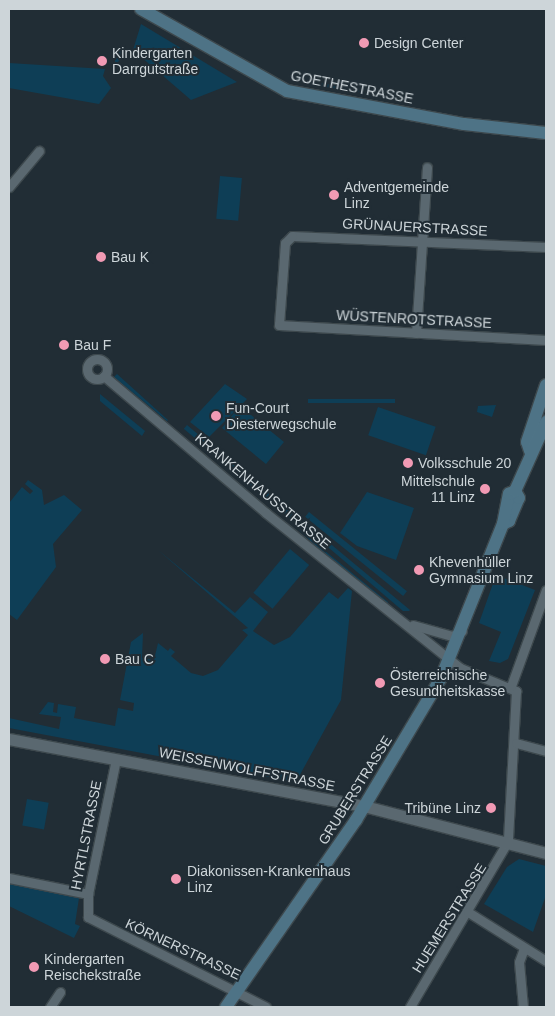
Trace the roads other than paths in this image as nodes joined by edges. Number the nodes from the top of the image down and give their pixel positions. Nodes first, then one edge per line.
1 (141, 9) edge
2 (546, 133) edge
3 (39, 151) dead end
4 (427, 167) dead end
5 (9, 187) edge
6 (422, 241) junction
7 (546, 247) edge
8 (280, 326) joint
9 (416, 333) junction
10 (546, 340) edge
11 (104, 376) dead end
12 (546, 385) edge
13 (546, 422) edge
14 (530, 451) junction
15 (546, 590) edge
16 (544, 605) edge
17 (408, 624) junction
18 (462, 631) junction
19 (450, 659) junction
20 (511, 686) junction
21 (9, 738) edge
22 (516, 743) junction
23 (546, 751) edge
24 (116, 759) junction
25 (364, 806) junction
26 (508, 841) junction
27 (546, 853) edge
28 (9, 878) edge
29 (88, 894) junction
30 (468, 912) junction
31 (88, 917) joint
32 (524, 948) junction
33 (546, 961) edge
34 (238, 991) junction
35 (60, 992) dead end
36 (50, 1007) edge
37 (226, 1007) edge
38 (266, 1007) edge
39 (410, 1007) edge
40 (523, 1007) edge

1 - 2 main road, GOETHESTRASSE
3 - 5 street
4 - 6 street
6 - 7 street, GRÜNAUERSTRASSE
6 - 8 street, GRÜNAUERSTRASSE
6 - 9 street
8 - 9 street, WÜSTENROTSTRASSE
9 - 10 street, WÜSTENROTSTRASSE
11 - 17 street, KRANKENHAUSSTRASSE
12 - 14 main road
13 - 14 main road
14 - 18 main road, GRUBERSTRASSE
15 - 16 street
16 - 20 street
17 - 18 street, KRANKENHAUSSTRASSE
17 - 19 street, KRANKENHAUSSTRASSE
18 - 19 main road, GRUBERSTRASSE
19 - 20 street, KRANKENHAUSSTRASSE
19 - 25 main road, GRUBERSTRASSE
20 - 22 street
21 - 24 street, WEISSENWOLFFSTRASSE
22 - 23 street
22 - 26 street
24 - 25 street, WEISSENWOLFFSTRASSE
24 - 29 street, HYRTLSTRASSE
25 - 26 street, WEISSENWOLFFSTRASSE
25 - 34 main road, GRUBERSTRASSE
26 - 27 street, WEISSENWOLFFSTRASSE
26 - 30 street, HUEMERSTRASSE
28 - 29 street
29 - 31 street, HYRTLSTRASSE
30 - 32 street
30 - 39 street, HUEMERSTRASSE
31 - 34 street, KÖRNERSTRASSE
32 - 33 street
32 - 40 street
34 - 37 main road, GRUBERSTRASSE
34 - 38 street, KÖRNERSTRASSE
35 - 36 street

